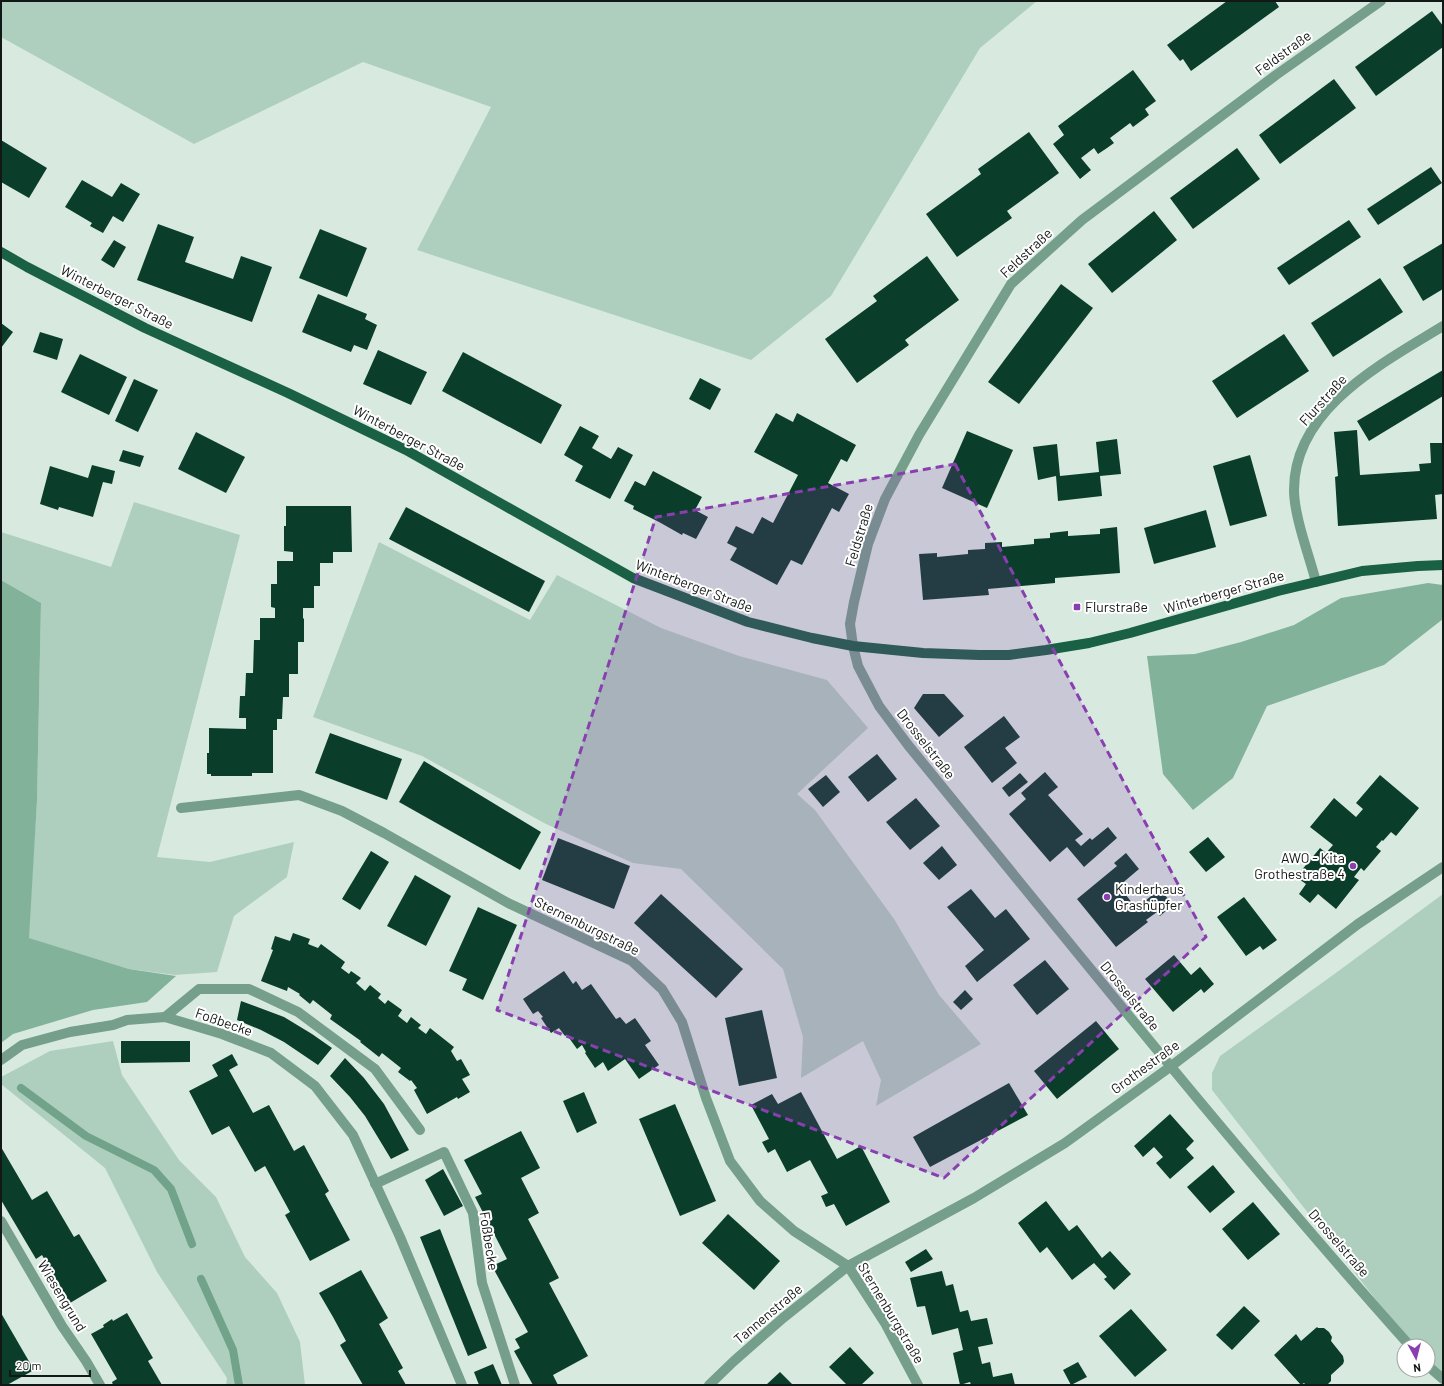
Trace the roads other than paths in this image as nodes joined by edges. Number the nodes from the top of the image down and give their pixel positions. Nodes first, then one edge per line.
1 (1381, 1) edge
2 (1, 252) edge
3 (1443, 326) edge
4 (1443, 565) edge
5 (1316, 582) junction
6 (853, 646) junction
7 (181, 808) dead end
8 (1443, 867) edge
9 (165, 1017) junction
10 (1, 1060) edge
11 (1170, 1067) junction
12 (420, 1130) dead end
13 (375, 1184) junction
14 (1, 1221) edge
15 (848, 1266) junction
16 (1403, 1338) edge
17 (100, 1385) edge
18 (462, 1385) edge
19 (515, 1385) edge
20 (709, 1385) edge
21 (918, 1385) edge

1 - 6 street, Feldstraße
2 - 6 main road, Winterberger Straße
3 - 5 street, Flurstraße
4 - 5 main road, Winterberger Straße
5 - 6 main road, Winterberger Straße
6 - 11 street, Drosselstraße
7 - 15 street, Sternenburgstraße
8 - 11 street, Grothestraße
9 - 10 street, Foßbecke
9 - 12 street, Foßbecke
9 - 13 street, Foßbecke
11 - 15 street, Grothestraße
11 - 16 street, Drosselstraße
13 - 18 street, Foßbecke
13 - 19 street, Foßbecke
14 - 17 street, Wiesengrund
15 - 20 street, Tannenstraße
15 - 21 street, Sternenburgstraße

